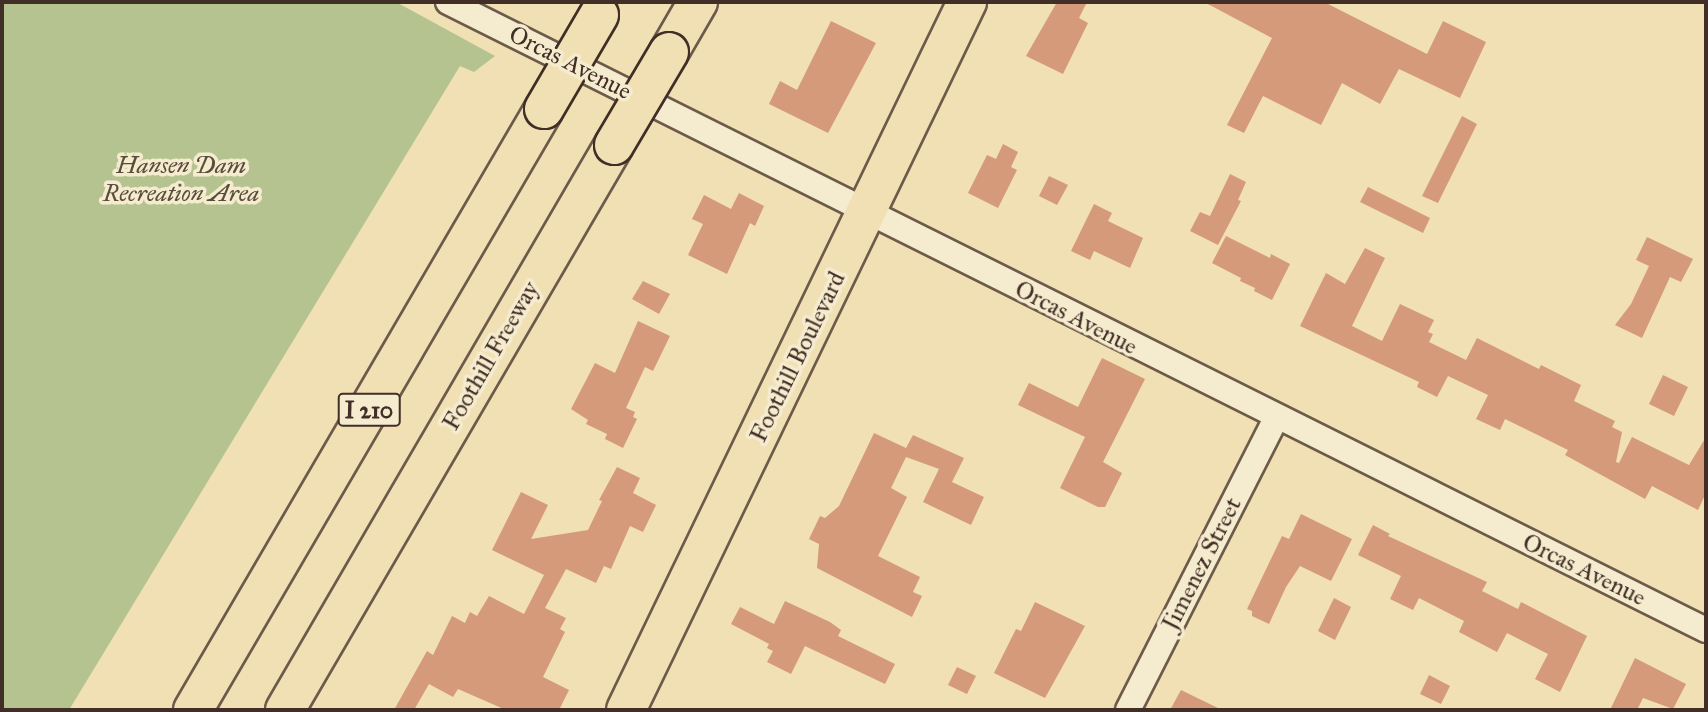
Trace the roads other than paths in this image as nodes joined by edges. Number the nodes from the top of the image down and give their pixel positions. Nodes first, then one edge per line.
1 (448, 2) edge
2 (698, 2) edge
3 (967, 2) edge
4 (602, 9) edge
5 (867, 214) junction
6 (1276, 418) junction
7 (1706, 630) edge
8 (193, 710) edge
9 (285, 710) edge
10 (626, 710) edge
11 (1128, 710) edge

1 - 5 street, Orcas Avenue
2 - 9 main road, Foothill Freeway, bridge
3 - 5 main road, Foothill Boulevard
4 - 8 main road, I 210, bridge
5 - 6 street, Orcas Avenue
5 - 10 main road, Foothill Boulevard
6 - 7 street, Orcas Avenue
6 - 11 street, Jimenez Street

